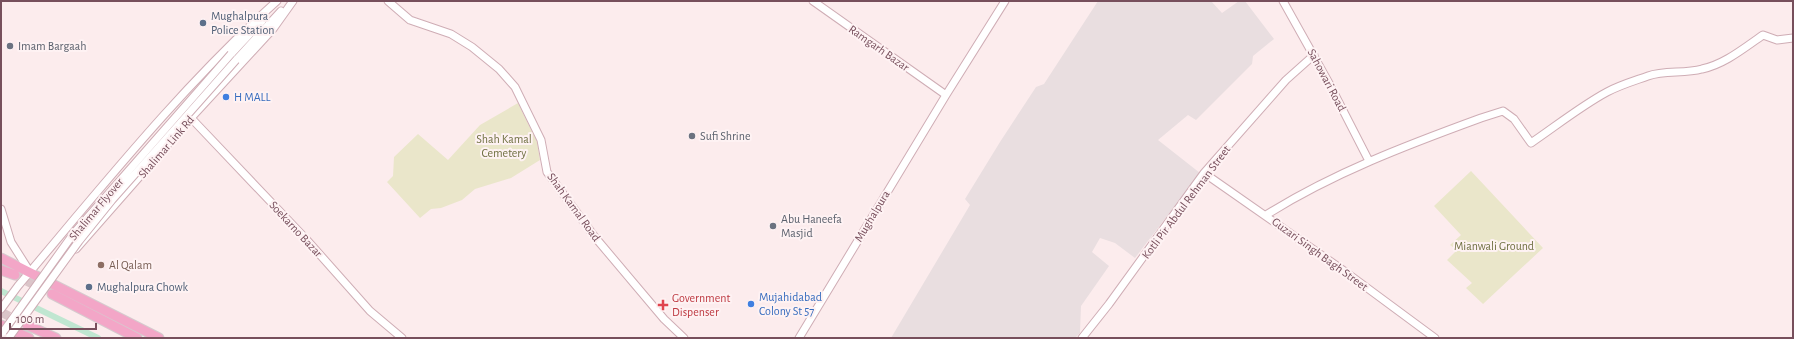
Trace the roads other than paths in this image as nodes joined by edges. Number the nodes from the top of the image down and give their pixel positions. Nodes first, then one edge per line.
1 (279, 1) edge
2 (292, 1) edge
3 (388, 1) edge
4 (813, 1) edge
5 (1005, 1) edge
6 (1283, 1) edge
7 (1793, 38) edge
8 (1314, 56) junction
9 (233, 57) junction
10 (946, 95) junction
11 (191, 118) junction
12 (1369, 161) junction
13 (1204, 173) junction
14 (1, 209) edge
15 (1266, 215) junction
16 (1, 258) edge
17 (1, 270) edge
18 (30, 272) junction
19 (15, 276) tunnel mouth
20 (50, 282) junction
21 (52, 294) tunnel mouth
22 (2, 308) edge
23 (24, 322) junction
24 (1, 325) edge
25 (1, 334) edge
26 (8, 335) edge
27 (27, 338) edge
28 (56, 338) edge
29 (137, 338) edge
30 (159, 338) edge
31 (402, 338) edge
32 (684, 338) edge
33 (799, 338) edge
34 (1082, 338) edge
35 (1435, 338) edge

1 - 9 street, Shalimar Link Rd
1 - 18 street, Shalimar Link Rd
2 - 9 street
2 - 11 street, Shalimar Link Rd
3 - 32 street, Shah Kamal Road
4 - 10 street, Ramgarh Bazar
5 - 10 street, Mughalpura
6 - 8 street, Sahowari Road
7 - 12 street
8 - 12 street, Sahowari Road
8 - 13 street, Kotli Pir Abdul Rehman Street
9 - 25 street, Shalimar Flyover, bridge
9 - 26 street, Shalimar Flyover, bridge
10 - 33 street, Mughalpura
11 - 20 street, Shalimar Link Rd
11 - 31 street, Soekarno Bazar
12 - 15 street
13 - 15 street, Guzari Singh Bagh Street
13 - 34 street, Kotli Pir Abdul Rehman Street
14 - 18 street
15 - 35 street, Guzari Singh Bagh Street
16 - 18 highway
17 - 19 highway
18 - 20 highway
18 - 22 street, Shalimar Link Rd
20 - 23 street, Shalimar Link Rd, bridge
20 - 30 highway
21 - 29 highway
23 - 26 street, Shalimar Link Rd
23 - 28 highway
24 - 26 highway
26 - 27 highway

